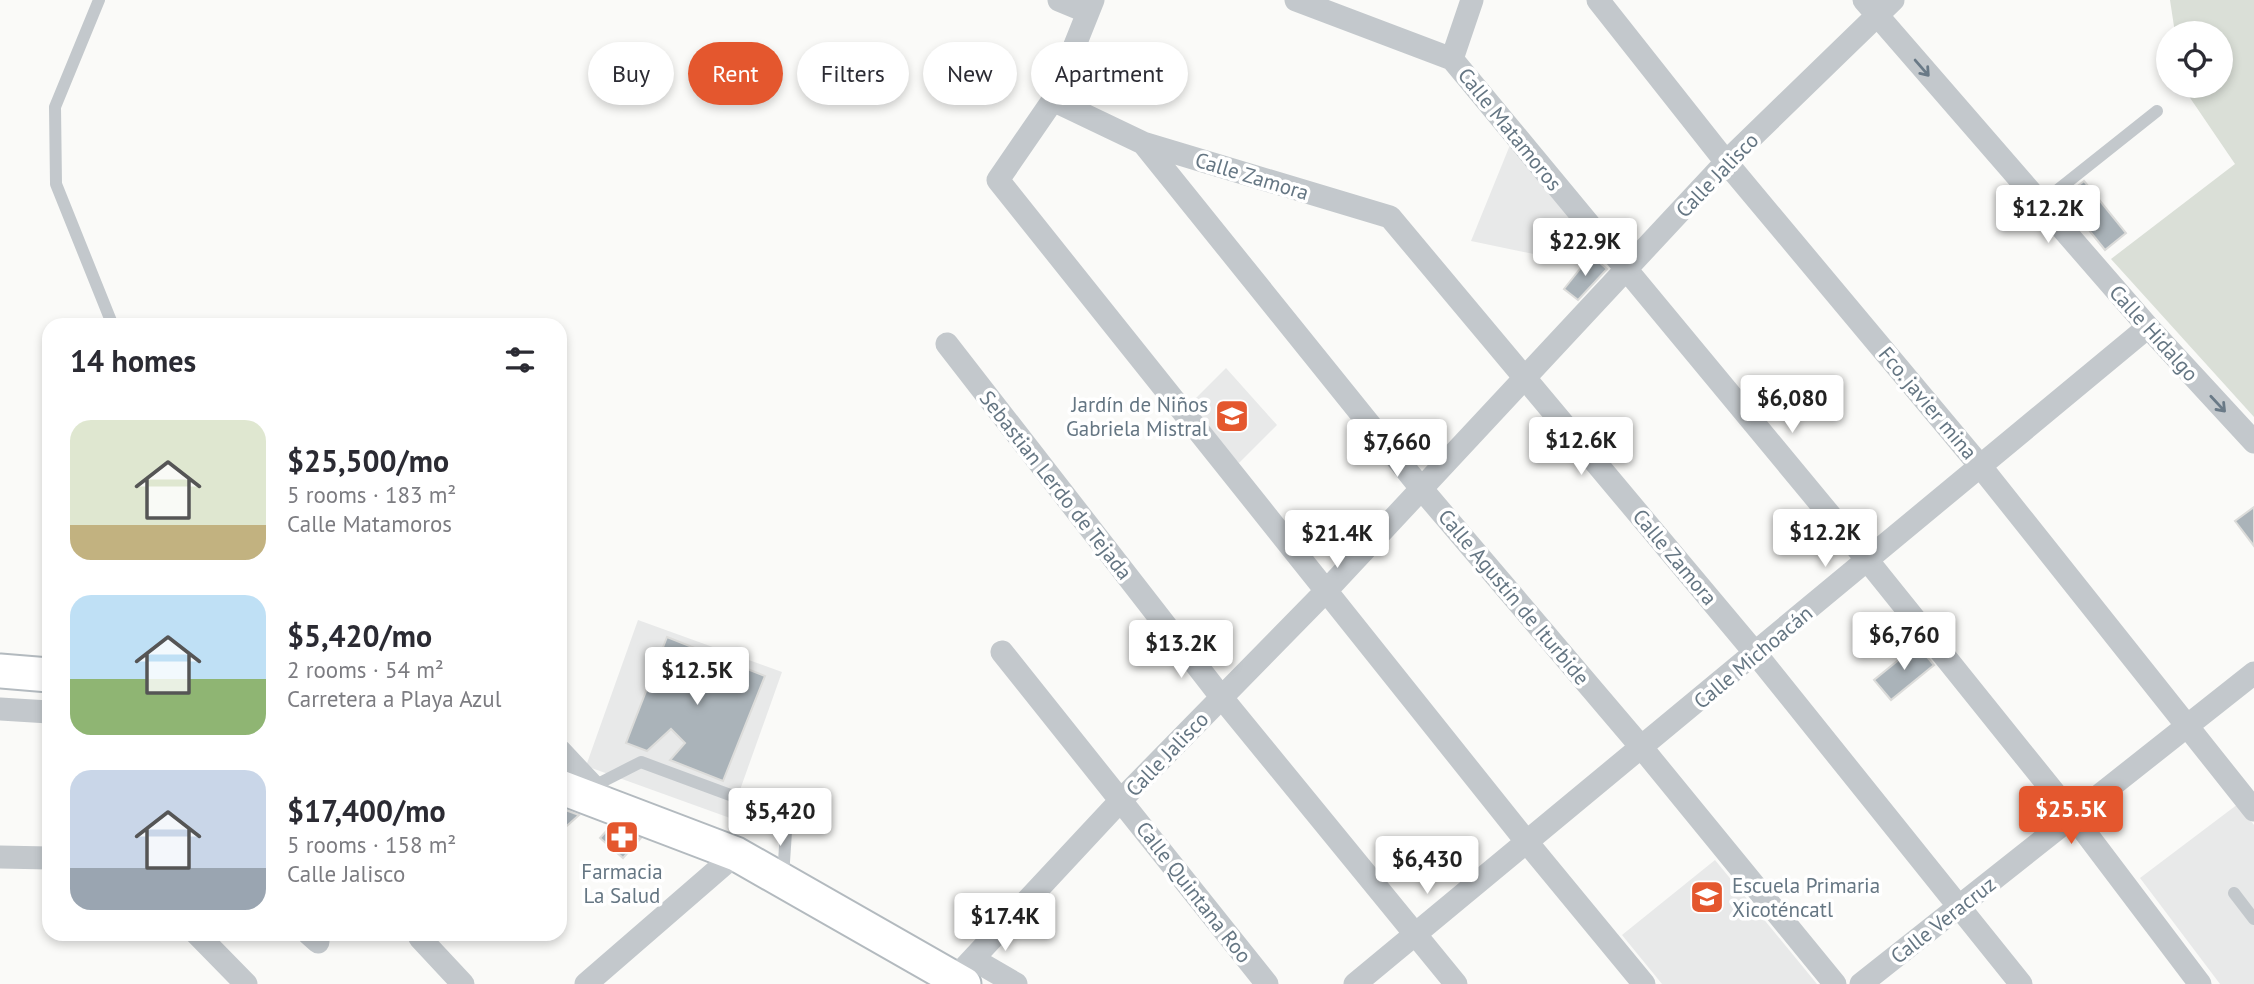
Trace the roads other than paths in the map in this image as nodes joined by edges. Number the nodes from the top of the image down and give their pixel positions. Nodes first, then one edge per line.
1 (99, 0) edge
2 (1059, 0) edge
3 (1296, 0) edge
4 (1472, 0) edge
5 (1598, 0) edge
6 (1878, 5) edge
7 (1091, 6) edge
8 (1077, 42) edge
9 (1452, 59) junction
10 (1050, 105) edge
11 (1064, 105) edge
12 (2157, 111) dead end
13 (1143, 143) junction
14 (1726, 162) junction
15 (2040, 204) junction
16 (1627, 272) junction
17 (110, 318) edge
18 (2148, 327) junction
19 (947, 344) dead end
20 (1527, 377) junction
21 (2254, 442) edge
22 (1981, 467) junction
23 (1420, 487) junction
24 (1868, 561) junction
25 (1326, 591) junction
26 (1002, 652) dead end
27 (1756, 654) junction
28 (0, 671) edge
29 (2254, 673) edge
30 (42, 674) edge
31 (1222, 698) junction
32 (0, 709) edge
33 (42, 712) edge
34 (2189, 727) junction
35 (1642, 748) junction
36 (567, 762) edge
37 (587, 794) edge
38 (1121, 800) junction
39 (2254, 810) edge
40 (2073, 816) junction
41 (1526, 841) junction
42 (736, 854) junction
43 (0, 857) edge
44 (42, 858) edge
45 (782, 881) junction
46 (2234, 892) dead end
47 (1959, 908) junction
48 (2254, 919) edge
49 (1416, 933) junction
50 (204, 941) edge
51 (423, 941) edge
52 (963, 974) edge
53 (246, 984) edge
54 (463, 984) edge
55 (586, 984) edge
56 (1016, 984) edge
57 (1266, 984) edge
58 (1355, 984) edge
59 (1456, 984) edge
60 (1644, 984) edge
61 (1835, 984) edge
62 (1861, 984) edge
63 (2021, 984) edge
64 (2200, 984) edge

1 - 17 lane
2 - 7 street
3 - 9 street, Calle Matamoros
4 - 9 street
5 - 14 street, Fco. javier mina
6 - 14 street, Calle Jalisco
6 -> 15 street, Calle Hidalgo
7 - 8 street
9 - 16 street, Calle Matamoros
10 - 25 street
11 - 13 street, Calle Zamora
12 - 15 lane
13 - 20 street, Calle Zamora
13 - 23 street, Calle Agustín de Iturbide
14 - 16 street, Calle Jalisco
14 - 22 street, Fco. javier mina
15 - 18 street, Calle Hidalgo
16 - 20 street, Calle Jalisco
16 - 24 street, Calle Matamoros
18 -> 21 street, Calle Hidalgo
18 - 22 street, Calle Michoacán
19 - 31 street, Sebastian Lerdo de Tejada
20 - 23 street, Calle Jalisco
20 - 27 street, Calle Zamora
22 - 24 street, Calle Michoacán
22 - 34 street, Fco. javier mina
23 - 25 street, Calle Jalisco
23 - 35 street, Calle Agustín de Iturbide
24 - 27 street, Calle Michoacán
24 - 40 street, Calle Matamoros
25 - 31 street, Calle Jalisco
25 - 41 street
26 - 38 street, Calle Quintana Roo
27 - 35 street, Calle Michoacán
27 - 47 street, Calle Zamora
28 - 30 main road
29 - 34 street, Calle Veracruz
31 - 38 street, Calle Jalisco
31 - 49 street, Sebastian Lerdo de Tejada
32 - 33 street
34 - 39 street, Fco. javier mina
34 - 40 street, Calle Veracruz
35 - 41 street, Calle Michoacán
35 - 61 street, Calle Agustín de Iturbide
36 - 37 street
37 - 42 main road
37 - 45 lane
38 - 52 street, Calle Jalisco
38 - 57 street, Calle Quintana Roo
40 - 47 street, Calle Veracruz
40 - 64 street, Calle Matamoros
41 - 49 street, Calle Michoacán
41 - 60 street
42 - 45 main road
42 - 55 street
43 - 44 street
45 - 52 main road
46 - 48 lane
47 - 62 street, Calle Veracruz
47 - 63 street, Calle Zamora
49 - 58 street, Calle Michoacán
49 - 59 street, Sebastian Lerdo de Tejada
50 - 53 street
51 - 54 street
52 - 56 street

